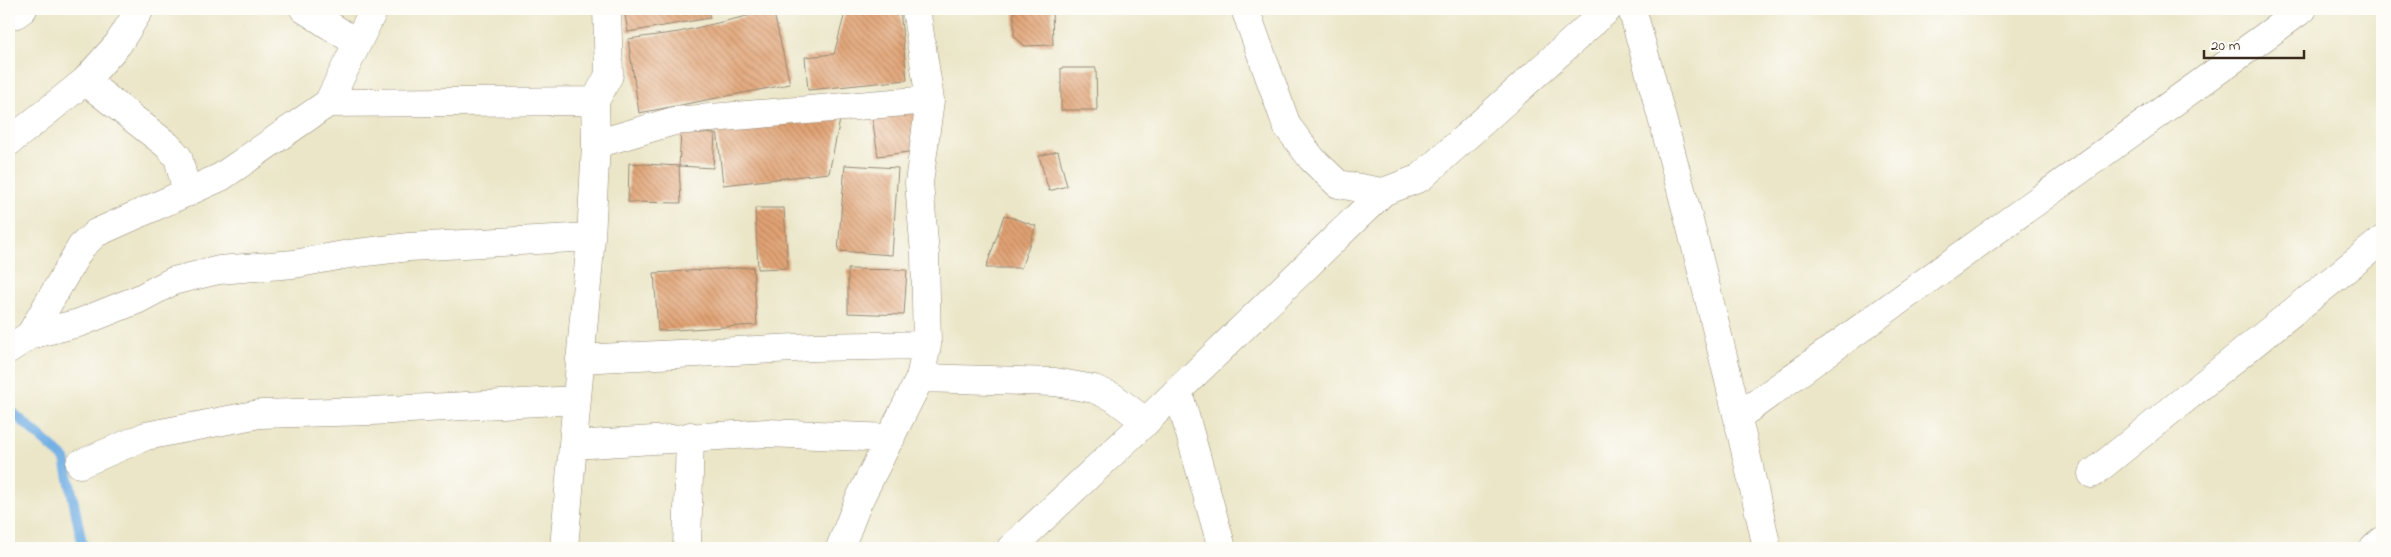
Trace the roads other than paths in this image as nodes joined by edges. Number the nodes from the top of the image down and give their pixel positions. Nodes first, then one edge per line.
1 (23, 9) edge
2 (140, 9) edge
3 (304, 9) edge
4 (374, 9) edge
5 (607, 9) edge
6 (916, 9) edge
7 (1245, 9) edge
8 (1608, 9) edge
9 (1632, 9) edge
10 (2303, 9) edge
11 (9, 16) edge
12 (357, 43) junction
13 (85, 82) junction
14 (930, 100) junction
15 (595, 101) junction
16 (328, 102) junction
17 (9, 142) edge
18 (596, 144) junction
19 (1383, 192) junction
20 (187, 193) junction
21 (591, 237) junction
22 (2382, 240) edge
23 (20, 342) edge
24 (927, 345) junction
25 (580, 359) junction
26 (920, 378) junction
27 (1178, 391) junction
28 (576, 400) junction
29 (1739, 416) junction
30 (1146, 422) junction
31 (690, 436) junction
32 (891, 438) junction
33 (573, 444) junction
34 (80, 464) dead end
35 (2092, 474) dead end
36 (2382, 542) edge
37 (564, 548) edge
38 (687, 548) edge
39 (840, 548) edge
40 (1010, 548) edge
41 (1222, 548) edge
42 (1767, 548) edge
43 (2374, 548) edge

1 - 11 street
2 - 13 street
3 - 12 street
4 - 12 street
5 - 15 street
6 - 14 street
7 - 19 street
8 - 19 street
9 - 29 street
10 - 29 street
12 - 16 street
13 - 17 street
13 - 20 street
14 - 18 street
14 - 24 street
15 - 16 street
15 - 18 street
16 - 20 street
18 - 21 street
19 - 27 street
20 - 23 street
21 - 23 street
21 - 25 street
22 - 35 street
24 - 25 street
24 - 26 street
25 - 28 street
26 - 30 street
26 - 32 street
27 - 30 street
27 - 41 street
28 - 33 street
28 - 34 street
29 - 42 street
30 - 40 street
31 - 32 street
31 - 33 street
31 - 38 street
32 - 39 street
33 - 37 street
36 - 43 street

